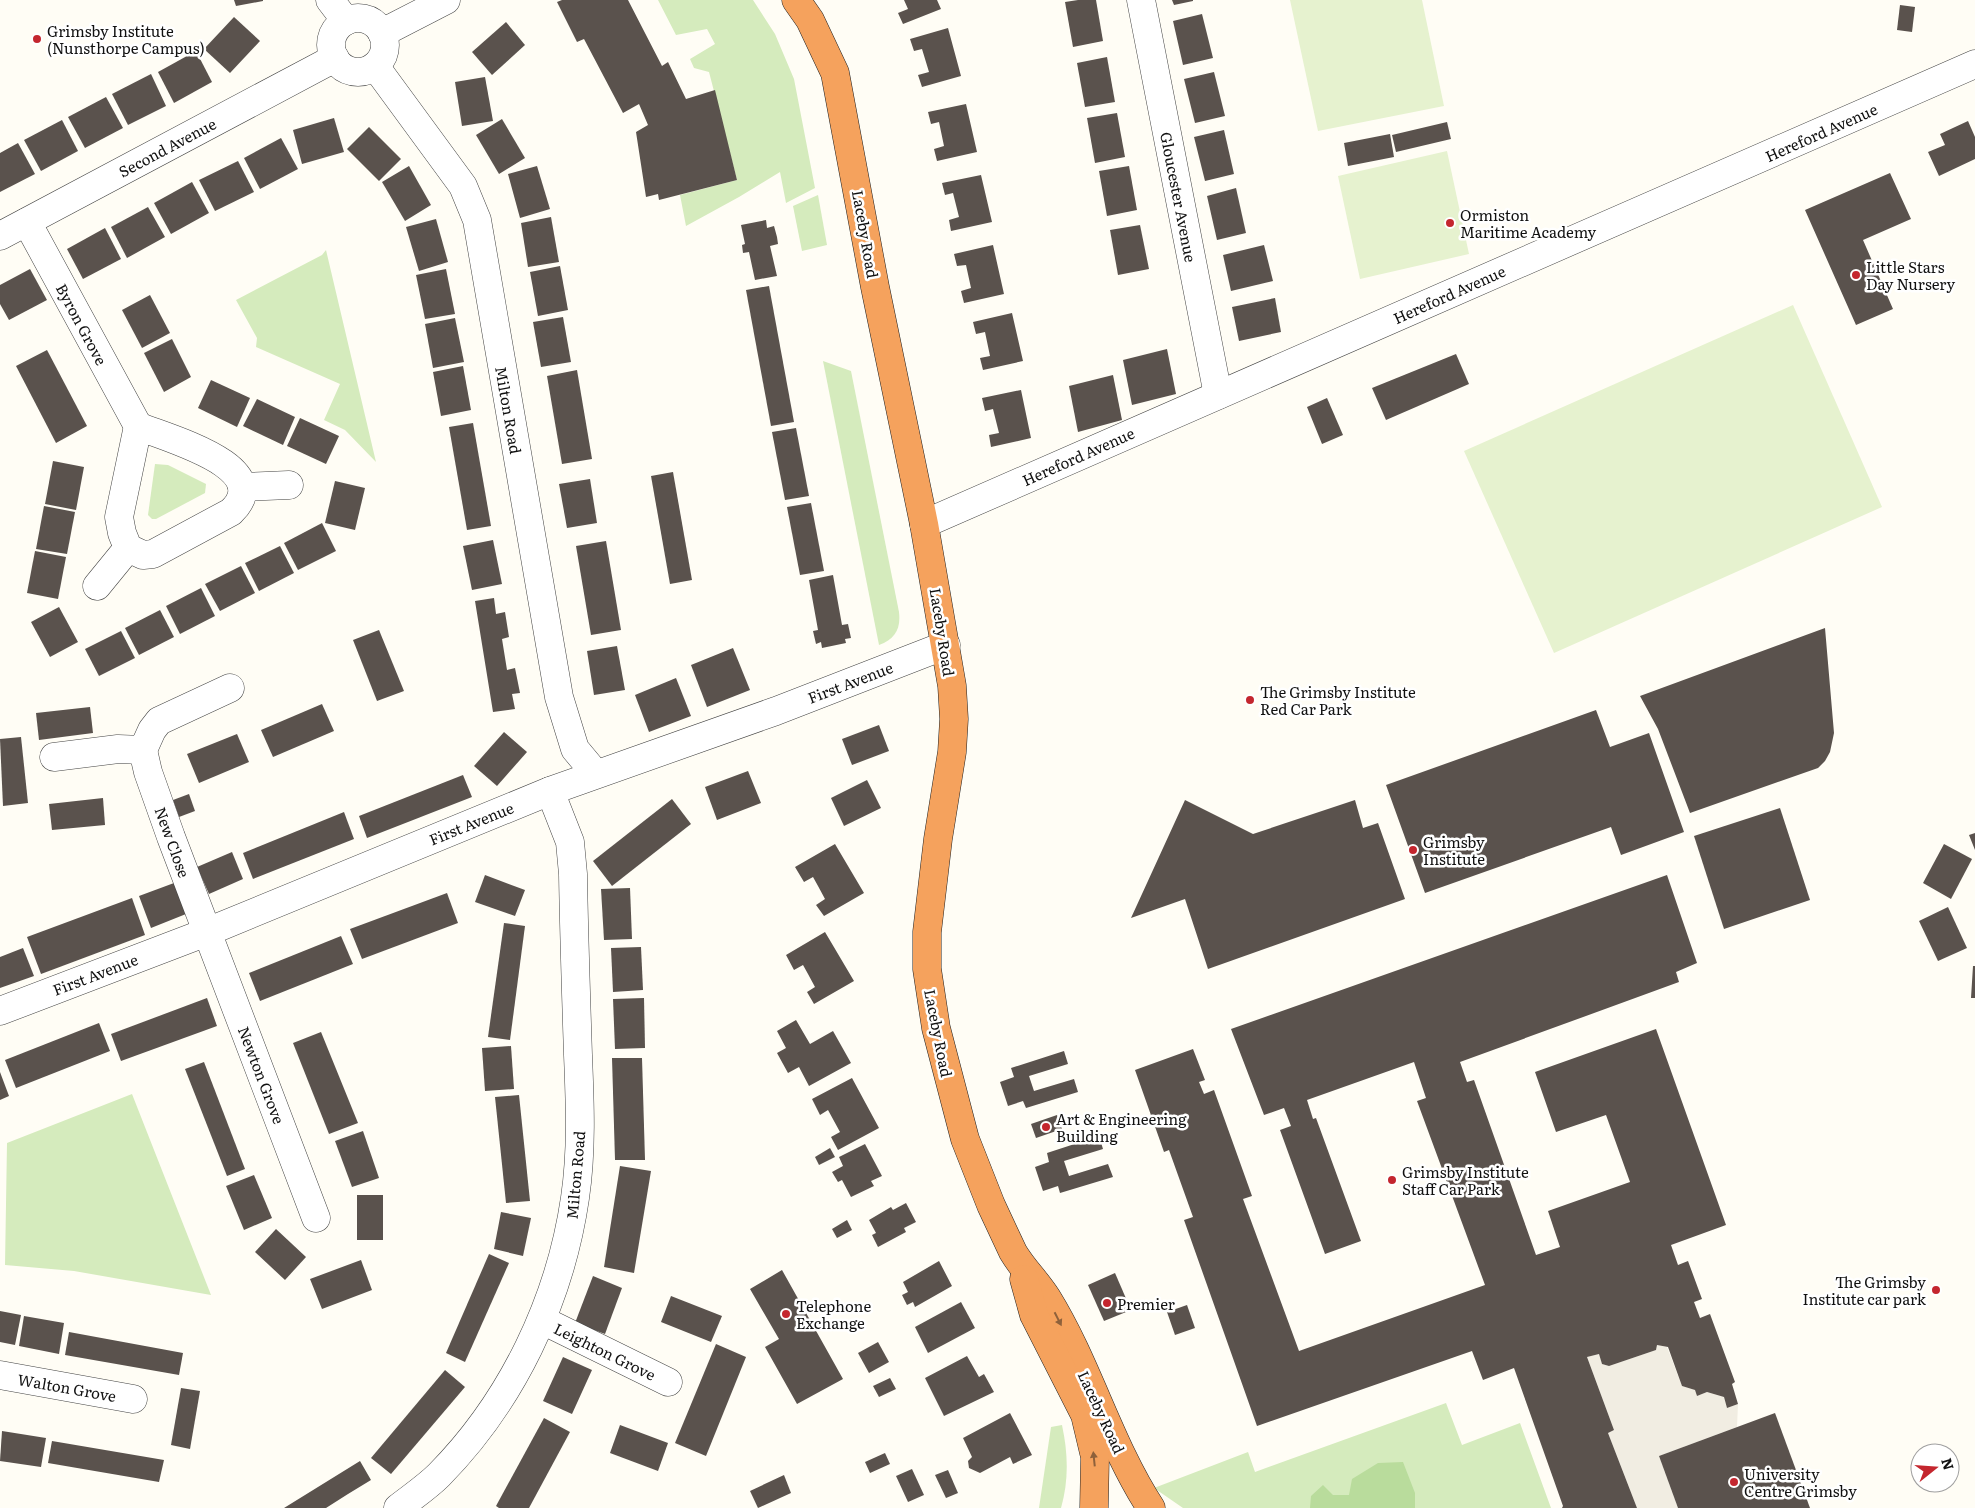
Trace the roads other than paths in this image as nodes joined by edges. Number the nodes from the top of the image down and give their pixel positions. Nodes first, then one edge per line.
1 (446, 0) edge
2 (796, 0) edge
3 (1141, 0) edge
4 (338, 11) edge
5 (382, 32) junction
6 (335, 58) junction
7 (1975, 64) edge
8 (375, 66) junction
9 (27, 222) junction
10 (0, 236) edge
11 (1218, 395) junction
12 (138, 426) junction
13 (289, 485) dead end
14 (242, 486) junction
15 (924, 524) junction
16 (128, 548) junction
17 (97, 586) dead end
18 (946, 646) junction
19 (230, 688) dead end
20 (143, 750) junction
21 (54, 757) dead end
22 (595, 773) junction
23 (550, 791) junction
24 (207, 932) junction
25 (0, 1011) edge
26 (316, 1218) dead end
27 (1021, 1265) junction
28 (542, 1320) junction
29 (0, 1375) edge
30 (668, 1382) dead end
31 (134, 1399) dead end
32 (398, 1508) edge
33 (1094, 1508) edge
34 (1151, 1508) edge

1 - 5 street
2 - 15 highway, Laceby Road
3 - 11 street, Gloucester Avenue
4 - 5 street
4 - 6 street
5 - 8 street
6 - 8 street
6 - 9 street, Second Avenue
7 - 11 street, Hereford Avenue
8 - 22 street, Milton Road
9 - 10 street, Second Avenue
9 - 12 street, Byron Grove
11 - 15 street, Hereford Avenue
12 - 14 street
12 - 16 street
13 - 14 street
14 - 16 street
15 - 18 highway, Laceby Road
16 - 17 street
18 - 22 street, First Avenue
18 - 27 highway, Laceby Road
19 - 20 street
20 - 21 street
20 - 24 street, New Close
22 - 23 street, First Avenue
23 - 24 street, First Avenue
23 - 28 street, Milton Road
24 - 25 street, First Avenue
24 - 26 street, Newton Grove
33 -> 27 highway, Laceby Road
27 -> 34 highway, Laceby Road
28 - 30 street, Leighton Grove
28 - 32 street, Milton Road
29 - 31 street, Walton Grove

